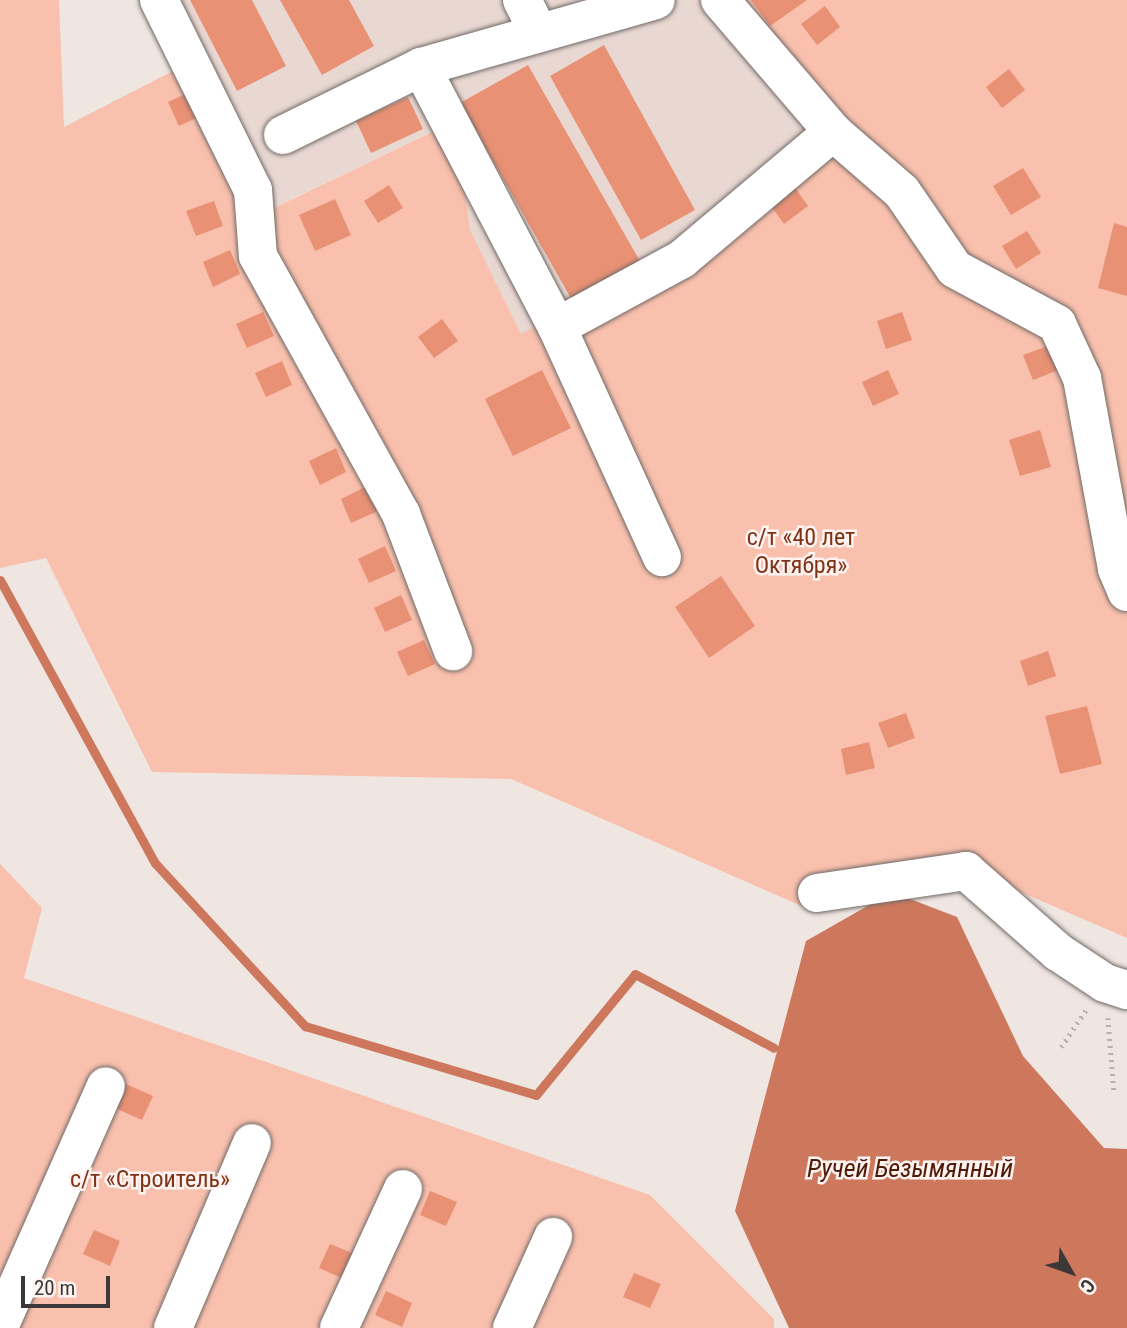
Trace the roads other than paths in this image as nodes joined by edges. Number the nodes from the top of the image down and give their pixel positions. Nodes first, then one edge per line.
1 (159, 0) edge
2 (656, 0) edge
3 (720, 0) edge
4 (531, 16) edge
5 (421, 67) junction
6 (833, 132) junction
7 (283, 135) dead end
8 (557, 327) junction
9 (662, 557) dead end
10 (1127, 592) edge
11 (453, 651) dead end
12 (817, 893) dead end
13 (1116, 987) edge
14 (106, 1086) dead end
15 (252, 1143) dead end
16 (402, 1189) dead end
17 (554, 1237) dead end
18 (0, 1325) edge
19 (173, 1328) edge
20 (339, 1328) edge
21 (512, 1328) edge

1 - 11 lane
2 - 4 lane
3 - 6 lane
4 - 5 lane
5 - 7 lane
5 - 8 lane
6 - 8 lane
6 - 10 lane
8 - 9 lane
12 - 13 lane
14 - 18 lane
15 - 19 lane
16 - 20 lane
17 - 21 lane

